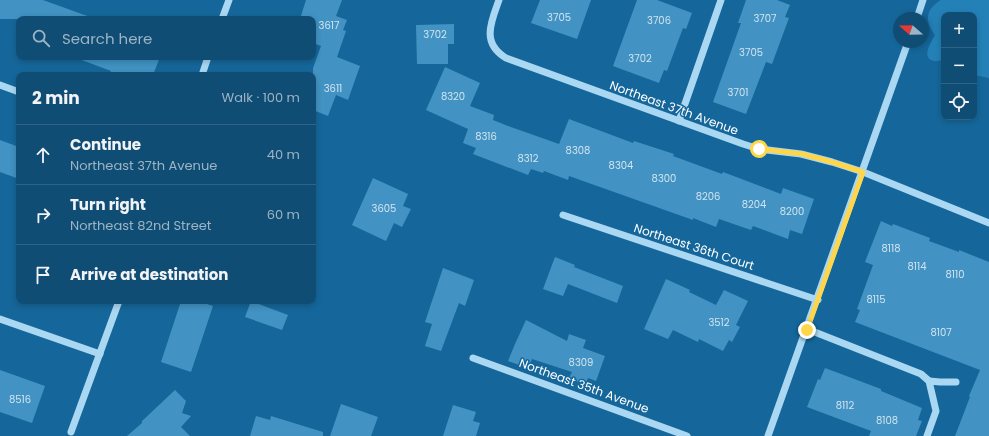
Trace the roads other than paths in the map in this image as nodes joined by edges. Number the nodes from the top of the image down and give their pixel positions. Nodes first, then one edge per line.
1 (229, 0) edge
2 (499, 0) edge
3 (721, 0) edge
4 (923, 0) edge
5 (919, 12) edge
6 (223, 16) edge
7 (906, 48) edge
8 (207, 60) edge
9 (203, 72) edge
10 (0, 85) edge
11 (16, 91) edge
12 (679, 121) junction
13 (863, 172) junction
14 (564, 215) dead end
15 (989, 223) edge
16 (818, 300) junction
17 (118, 304) edge
18 (0, 319) edge
19 (807, 330) junction
20 (100, 354) junction
21 (473, 358) dead end
22 (930, 381) junction
23 (956, 382) dead end
24 (71, 432) dead end
25 (687, 436) edge
26 (768, 436) edge
27 (927, 436) edge

1 - 6 street
2 - 12 street, Northeast 37th Avenue
3 - 12 street
4 - 5 street
7 - 13 street
8 - 9 street
10 - 11 street
12 - 13 street, Northeast 37th Avenue
13 - 15 street, Northeast 37th Avenue
13 - 16 street
14 - 16 street, Northeast 36th Court
16 - 19 street
17 - 20 street
18 - 20 street
19 - 22 street
19 - 26 street
20 - 24 street
21 - 25 street, Northeast 35th Avenue
22 - 23 street
22 - 27 street

